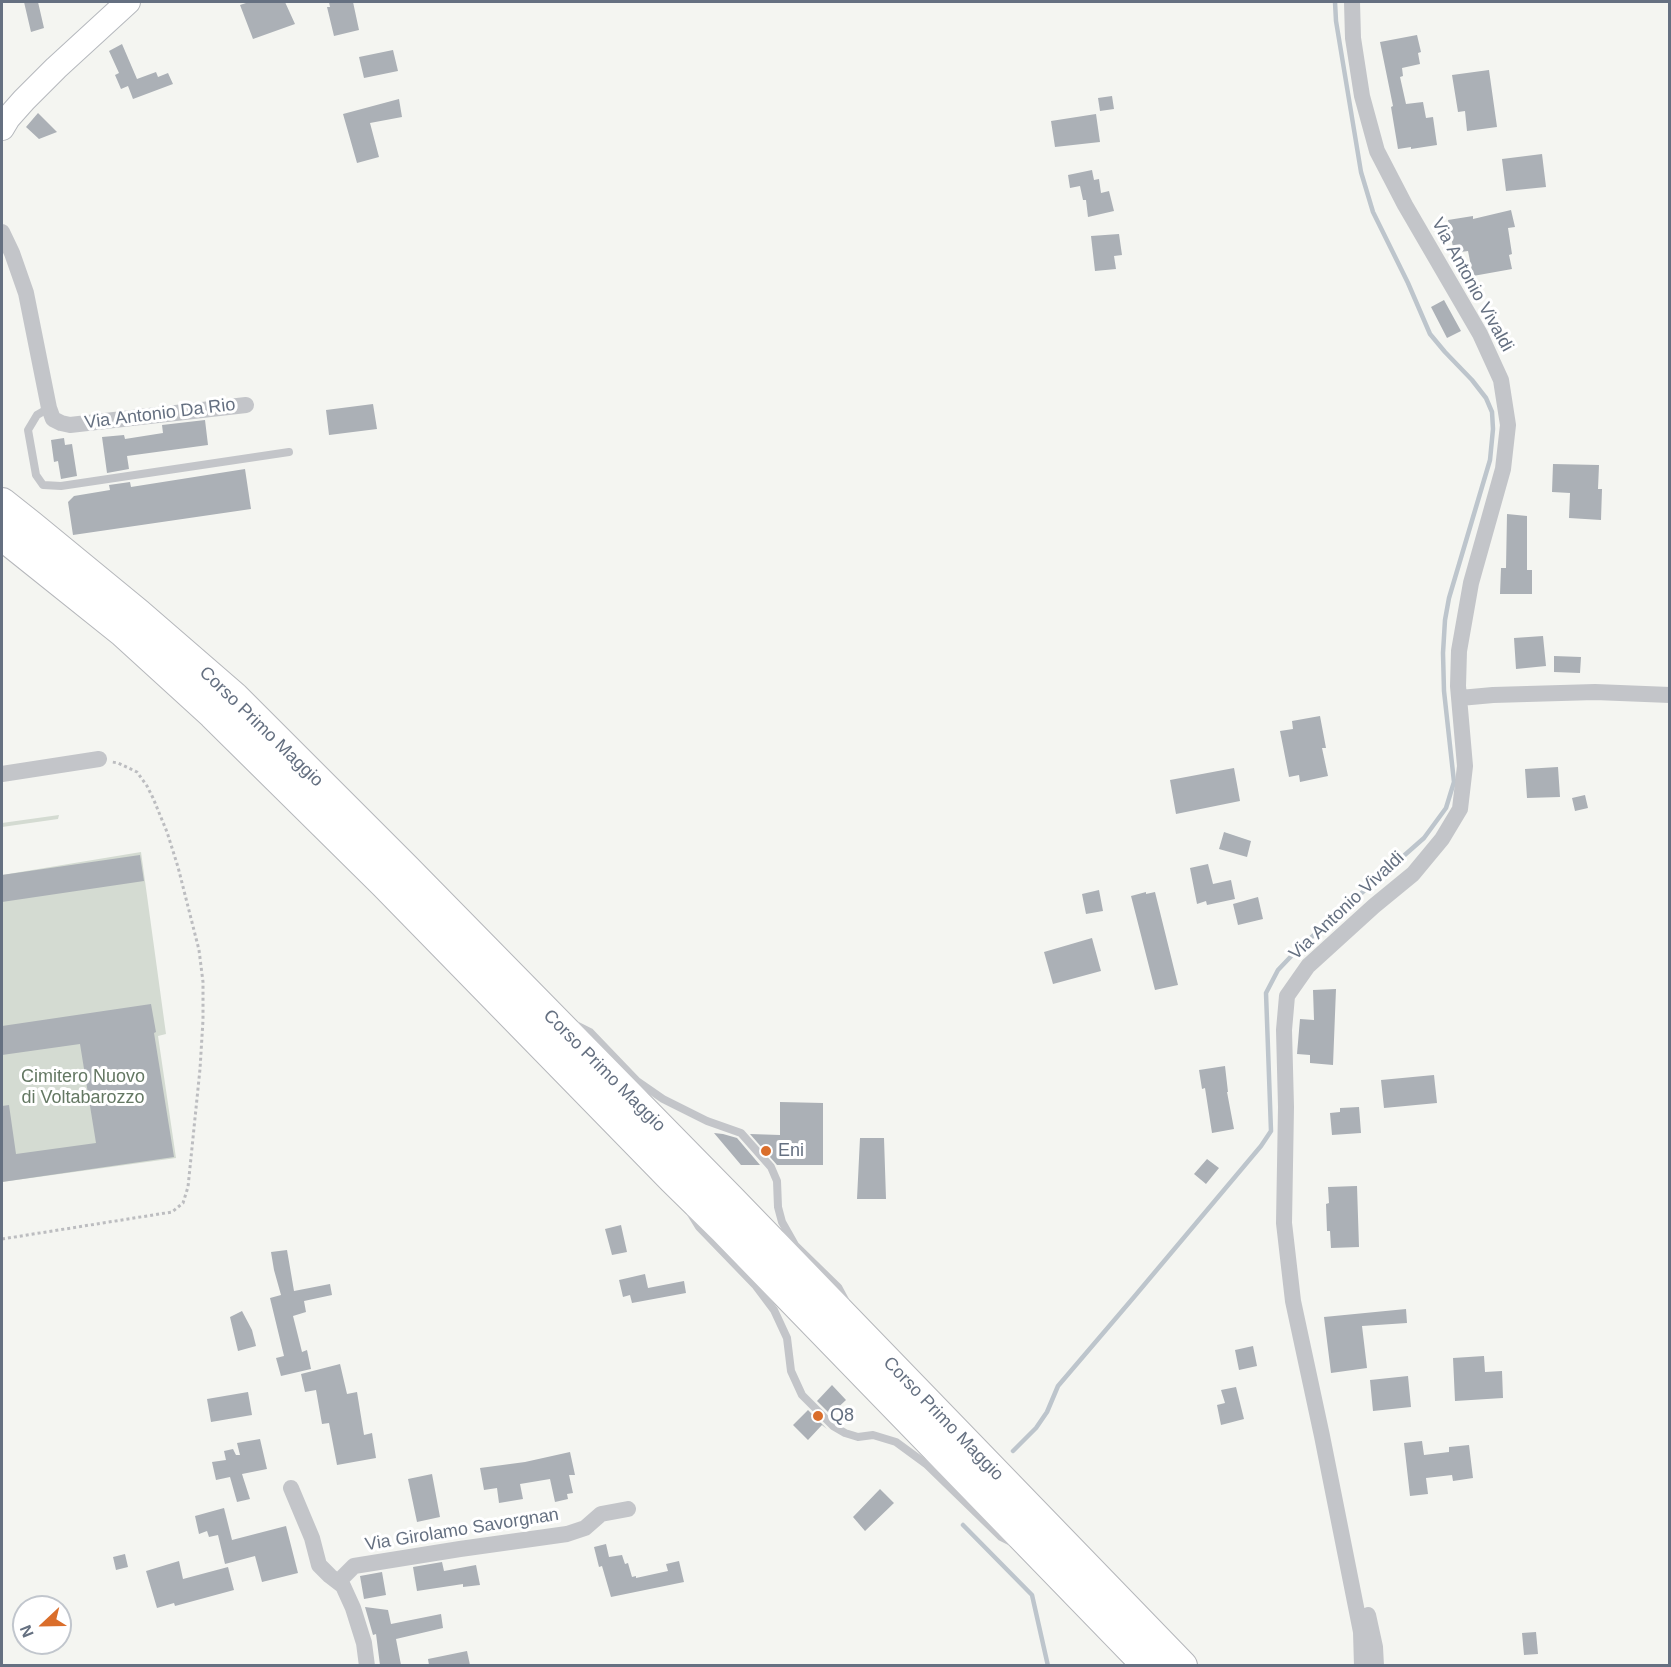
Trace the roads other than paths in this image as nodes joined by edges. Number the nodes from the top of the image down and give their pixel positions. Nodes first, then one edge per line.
1 (128, 2) edge
2 (1352, 2) edge
3 (2, 128) edge
4 (2, 232) edge
5 (246, 405) dead end
6 (49, 408) junction
7 (289, 452) dead end
8 (2, 504) edge
9 (2, 535) edge
10 (1670, 695) edge
11 (1460, 698) junction
12 (99, 759) road end
13 (2, 774) edge
14 (542, 1008) junction
15 (673, 1179) junction
16 (868, 1342) junction
17 (291, 1488) dead end
18 (1332, 1488) junction
19 (628, 1509) dead end
20 (1048, 1562) junction
21 (338, 1582) junction
22 (1116, 1596) junction
23 (367, 1665) edge
24 (1147, 1665) edge
25 (1182, 1665) edge
26 (1200, 1665) edge
27 (1362, 1665) edge
28 (1376, 1665) edge

1 - 3 street
2 - 11 street, Via Antonio Vivaldi
4 - 6 street
5 - 6 street, Via Antonio Da Rio
6 - 7 lane
8 - 14 highway, Corso Primo Maggio
9 - 15 highway, Corso Primo Maggio
10 - 11 street
11 - 18 street, Via Antonio Vivaldi
12 - 13 street
14 - 16 highway, Corso Primo Maggio
14 - 16 lane
15 - 20 highway, Corso Primo Maggio
15 - 20 lane
16 - 22 highway, Corso Primo Maggio
17 - 21 street
18 - 27 street, Via Antonio Vivaldi
18 - 28 street
19 - 21 street, Via Girolamo Savorgnan
20 - 24 highway, Corso Primo Maggio
21 - 23 street
22 - 25 highway, Corso Primo Maggio
22 - 26 highway

